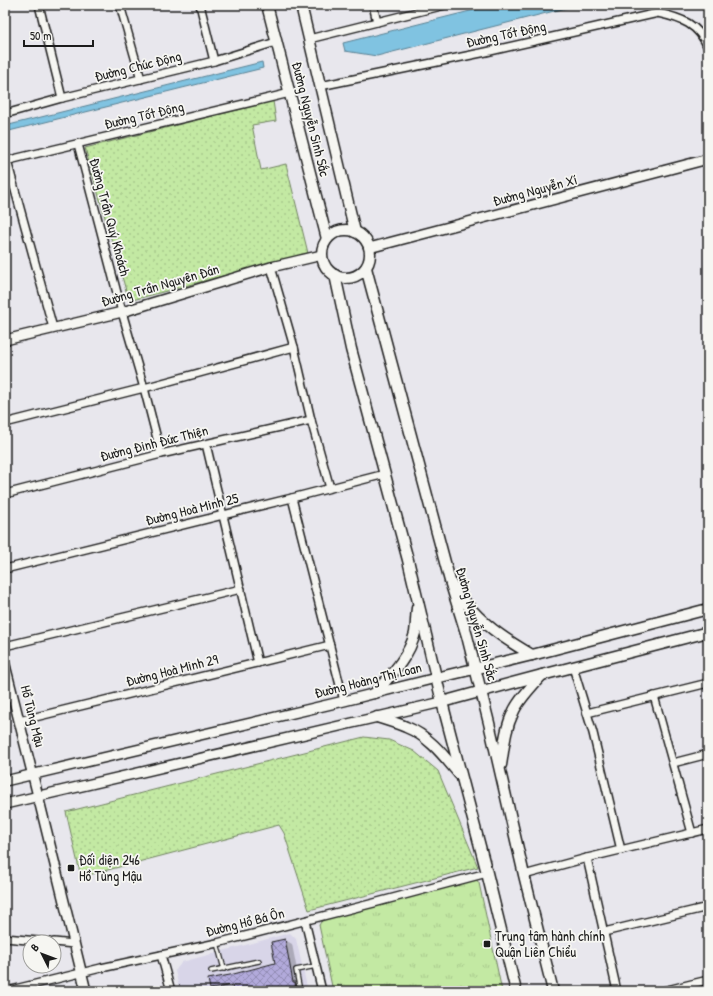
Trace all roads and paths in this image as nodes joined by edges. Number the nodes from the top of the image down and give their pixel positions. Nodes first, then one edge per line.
1 (39, 5) edge
2 (120, 5) edge
3 (200, 5) edge
4 (267, 5) edge
5 (301, 5) edge
6 (373, 5) edge
7 (445, 5) edge
8 (377, 22) junction
9 (308, 39) junction
10 (276, 42) junction
11 (708, 48) edge
12 (214, 61) junction
13 (141, 79) junction
14 (320, 86) junction
15 (290, 93) junction
16 (62, 98) junction
17 (5, 113) edge
18 (78, 144) junction
19 (708, 159) edge
20 (6, 161) edge
21 (355, 232) junction
22 (327, 240) junction
23 (369, 248) junction
24 (322, 255) junction
25 (271, 267) junction
26 (366, 268) junction
27 (335, 275) junction
28 (122, 312) junction
29 (53, 328) junction
30 (5, 340) edge
31 (294, 347) junction
32 (144, 388) junction
33 (310, 420) junction
34 (5, 423) edge
35 (206, 444) junction
36 (161, 454) junction
37 (385, 474) junction
38 (330, 488) junction
39 (5, 494) edge
40 (292, 498) junction
41 (224, 515) junction
42 (5, 569) edge
43 (450, 581) junction
44 (241, 589) junction
45 (417, 598) junction
46 (708, 609) edge
47 (708, 632) edge
48 (330, 645) junction
49 (5, 646) edge
50 (532, 654) junction
51 (258, 663) junction
52 (5, 665) edge
53 (573, 667) junction
54 (475, 668) junction
55 (542, 675) junction
56 (436, 678) junction
57 (708, 683) edge
58 (481, 692) junction
59 (375, 693) junction
60 (654, 696) junction
61 (344, 701) junction
62 (442, 702) junction
63 (587, 713) junction
64 (376, 717) junction
65 (19, 721) junction
66 (708, 754) edge
67 (673, 763) junction
68 (500, 773) junction
69 (33, 775) junction
70 (462, 777) junction
71 (5, 781) edge
72 (38, 796) junction
73 (5, 804) edge
74 (708, 829) edge
75 (692, 833) junction
76 (620, 850) junction
77 (587, 858) junction
78 (487, 873) junction
79 (524, 875) junction
80 (708, 907) edge
81 (305, 921) junction
82 (604, 932) junction
83 (5, 938) edge
84 (22, 940) edge
85 (62, 943) edge
86 (217, 943) junction
87 (74, 944) junction
88 (161, 955) junction
89 (259, 961) dead end
90 (316, 966) junction
91 (224, 969) junction
92 (211, 971) dead end
93 (82, 973) junction
94 (708, 980) edge
95 (7, 991) edge
96 (86, 991) edge
97 (171, 991) edge
98 (300, 991) edge
99 (322, 991) edge
100 (516, 991) edge
101 (553, 991) edge
102 (618, 991) edge
103 (663, 991) edge

1 - 16 street
2 - 13 street
3 - 12 street
4 - 10 main road, Đường Nguyễn Sinh Sắc
5 - 9 main road, Đường Nguyễn Sinh Sắc
6 - 8 street
7 - 8 street
8 - 9 street
9 - 14 main road, Đường Nguyễn Sinh Sắc
10 - 12 street, Đường Chúc Động
10 - 15 main road, Đường Nguyễn Sinh Sắc
11 - 14 street, Đường Tốt Động
12 - 13 street, Đường Chúc Động
13 - 16 street, Đường Chúc Động
14 - 21 main road, Đường Nguyễn Sinh Sắc
15 - 18 street, Đường Tốt Động
15 - 22 main road, Đường Nguyễn Sinh Sắc
16 - 17 street, Đường Chúc Động
18 - 20 street, Đường Tốt Động
18 - 28 street, Đường Trần Quý Khoách
19 - 23 street, Đường Nguyễn Xí
20 - 29 street
21 - 22 main road
21 - 23 main road
22 - 24 main road
23 - 26 main road
24 - 25 street, Đường Trần Nguyên Đán
24 - 27 main road
25 - 28 street, Đường Trần Nguyên Đán
25 - 31 street
26 - 27 main road
26 - 43 main road, Đường Nguyễn Sinh Sắc
27 - 37 main road
28 - 29 street, Đường Trần Nguyên Đán
28 - 32 street, Đường Trần Quý Khoách
29 - 30 street, Đường Trần Nguyên Đán
31 - 32 street
31 - 33 street
32 - 34 street
32 - 36 street, Đường Trần Quý Khoách
33 - 35 street, Đường Đinh Đức Thiện
33 - 38 street
35 - 36 street, Đường Đinh Đức Thiện
35 - 41 street
36 - 39 street, Đường Đinh Đức Thiện
37 - 38 street, Đường Hoà Minh 25
37 - 45 main road
38 - 40 street, Đường Hoà Minh 25
40 - 41 street, Đường Hoà Minh 25
40 - 48 street
41 - 42 street, Đường Hoà Minh 25
41 - 44 street
43 - 50 main road
43 - 54 main road, Đường Nguyễn Sinh Sắc
44 - 49 street
44 - 51 street
45 - 56 main road
45 - 59 main road
46 - 50 main road, Đường Hoàng Thị Loan
47 - 53 main road
48 - 51 street, Đường Hoà Minh 29
48 - 61 street
50 - 54 main road, Đường Hoàng Thị Loan
51 - 65 street, Đường Hoà Minh 29
52 - 65 street, Hồ Tùng Mậu
53 - 55 main road
53 - 63 street
54 - 56 main road, Đường Hoàng Thị Loan
54 - 58 main road, Đường Nguyễn Sinh Sắc
55 - 58 main road
55 - 68 main road
56 - 59 street, Đường Hoàng Thị Loan
56 - 62 main road
57 - 60 street
58 - 62 main road
58 - 68 main road, Đường Nguyễn Sinh Sắc
59 - 61 street, Đường Hoàng Thị Loan
60 - 63 street
60 - 67 street
61 - 69 street, Đường Hoàng Thị Loan
62 - 64 street
62 - 70 main road
63 - 76 street
64 - 70 main road
64 - 72 street
65 - 69 street, Hồ Tùng Mậu
66 - 67 street
67 - 75 street
68 - 79 main road, Đường Nguyễn Sinh Sắc
69 - 71 street, Đường Hoàng Thị Loan
69 - 72 street, Hồ Tùng Mậu
70 - 78 main road
72 - 73 street
72 - 87 street, Hồ Tùng Mậu
74 - 75 street
75 - 76 street
76 - 77 street
77 - 79 street
77 - 82 street
78 - 81 street, Đường Hồ Bá Ôn
78 - 100 main road
79 - 101 main road, Đường Nguyễn Sinh Sắc
80 - 82 street
81 - 86 street, Đường Hồ Bá Ôn
81 - 90 street
82 - 102 street
83 - 84 street
85 - 87 street
86 - 88 street, Đường Hồ Bá Ôn
86 - 91 lane
87 - 93 street, Hồ Tùng Mậu
88 - 93 street, Đường Hồ Bá Ôn
88 - 97 street
89 - 91 lane
90 - 98 lane
90 - 99 street
91 - 92 lane
93 - 95 street, Đường Hồ Bá Ôn
93 - 96 street, Hồ Tùng Mậu
94 - 103 street

